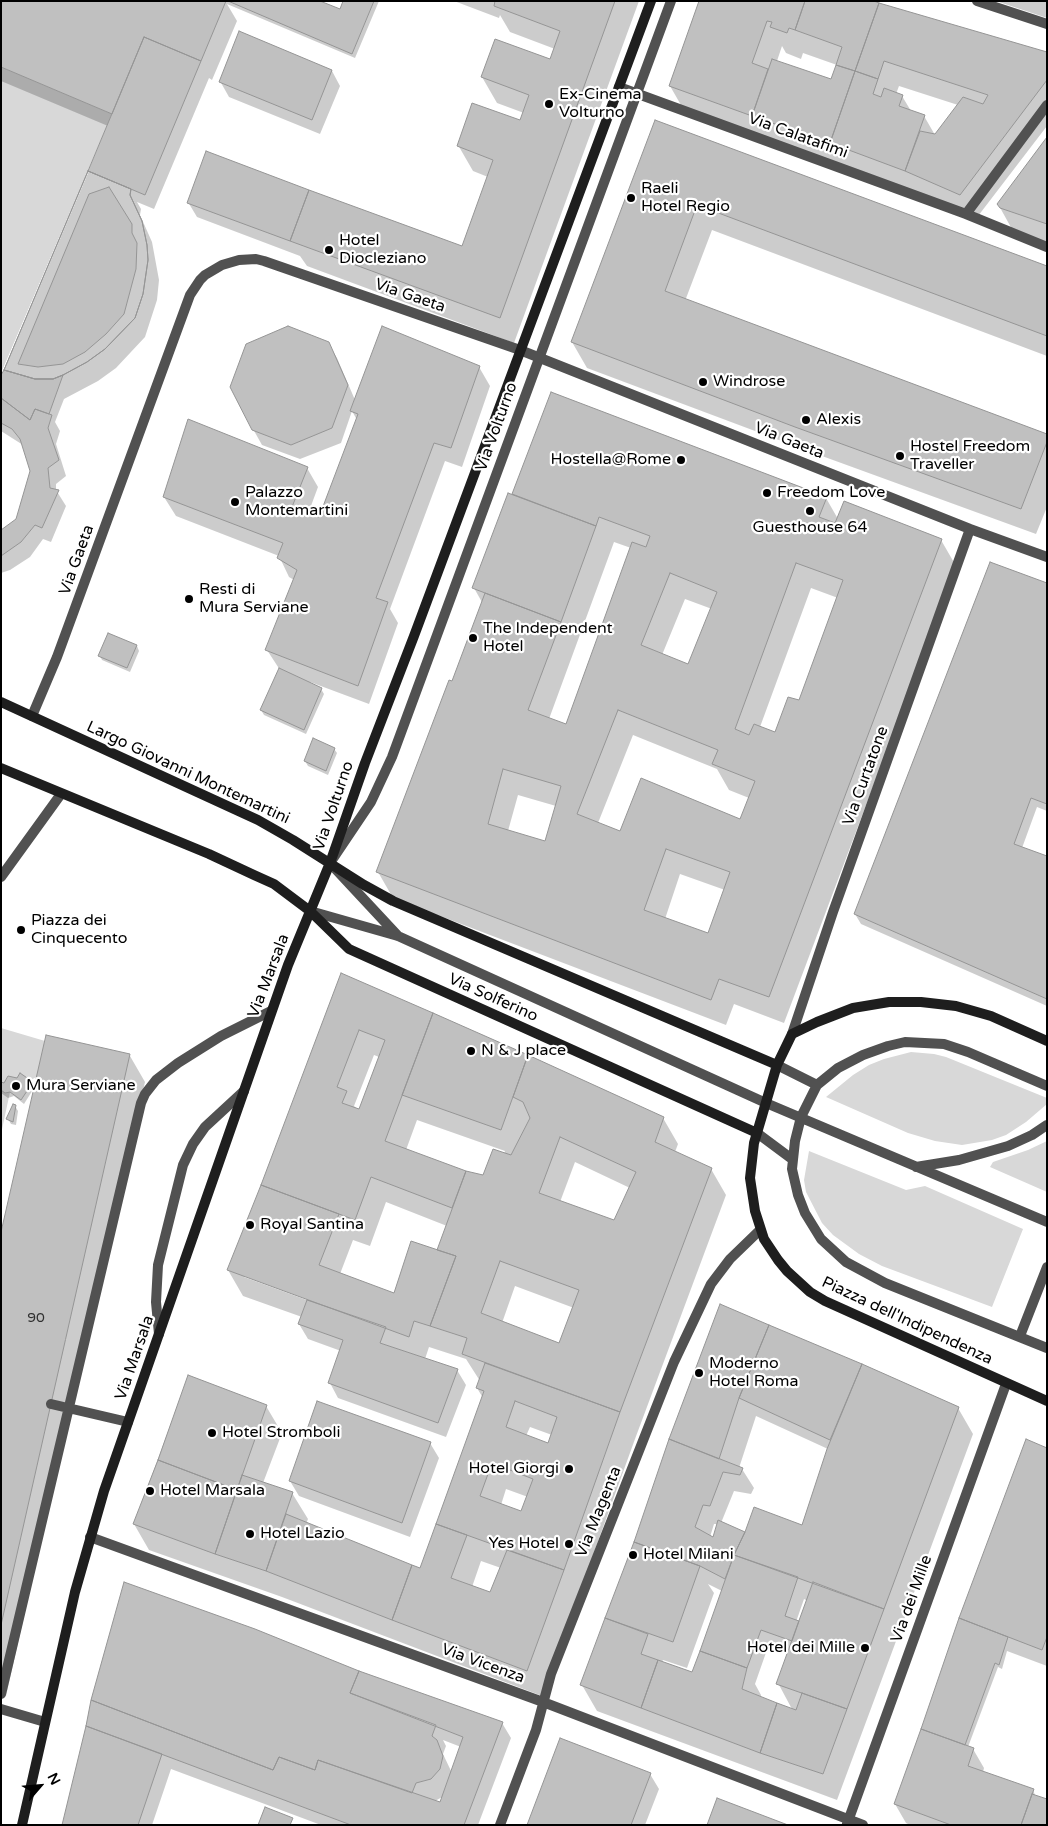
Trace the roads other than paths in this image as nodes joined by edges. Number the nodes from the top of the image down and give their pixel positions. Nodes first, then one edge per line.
1 (651, 1) edge
2 (671, 1) edge
3 (977, 1) edge
4 (1047, 24) edge
5 (619, 87) junction
6 (636, 93) junction
7 (1047, 105) edge
8 (966, 214) junction
9 (1047, 246) edge
10 (520, 350) junction
11 (539, 357) junction
12 (970, 529) junction
13 (1047, 557) edge
14 (1, 702) edge
15 (32, 716) junction
16 (1, 768) edge
17 (61, 794) junction
18 (330, 863) junction
19 (1, 877) edge
20 (310, 911) junction
21 (398, 936) junction
22 (272, 1012) junction
23 (792, 1034) junction
24 (1047, 1041) edge
25 (777, 1065) junction
26 (817, 1085) junction
27 (1047, 1086) edge
28 (244, 1091) junction
29 (766, 1103) junction
30 (801, 1117) junction
31 (1047, 1125) edge
32 (757, 1133) junction
33 (792, 1159) junction
34 (915, 1167) junction
35 (1047, 1222) edge
36 (760, 1230) junction
37 (1047, 1267) edge
38 (159, 1334) junction
39 (1020, 1336) junction
40 (1047, 1348) edge
41 (1006, 1384) junction
42 (1047, 1401) edge
43 (51, 1404) dead end
44 (69, 1408) junction
45 (128, 1422) junction
46 (90, 1537) junction
47 (1, 1694) edge
48 (543, 1702) junction
49 (1, 1709) edge
50 (45, 1722) junction
51 (848, 1822) edge
52 (22, 1825) edge
53 (500, 1825) edge
54 (863, 1825) edge

1 - 5 street, Via Volturno
2 - 6 street, Via Volturno
3 - 4 street
5 - 6 street, Via Calatafimi
5 - 10 street, Via Volturno
6 - 8 street, Via Calatafimi
6 - 11 street, Via Volturno
7 - 8 street
8 - 9 street, Via Calatafimi
10 - 11 street, Via Gaeta
10 - 15 street, Via Gaeta
10 - 18 street, Via Volturno
11 - 12 street, Via Gaeta
11 - 18 street, Via Volturno
12 - 13 street, Via Gaeta
12 - 23 street, Via Curtatone
14 - 15 street, Largo Giovanni Montemartini
15 - 18 street, Largo Giovanni Montemartini
16 - 17 street
17 - 19 street
17 - 20 street
18 - 20 street
18 - 21 street, Via Solferino
18 - 25 street
20 - 21 street, Via Solferino
20 - 22 street, Via Marsala
20 - 32 street, Via Solferino
21 - 29 street, Via Solferino
22 - 28 street, Via Marsala
22 - 44 street
23 - 24 street
23 - 25 street, Piazza dell'Indipendenza
25 - 26 street
25 - 29 street, Piazza dell'Indipendenza
26 - 27 street, Piazza dell'Indipendenza
26 - 30 street, Piazza dell'Indipendenza
28 - 38 street, Via Marsala
28 - 38 street
29 - 30 street
29 - 32 street, Piazza dell'Indipendenza
30 - 33 street, Piazza dell'Indipendenza
30 - 34 street
31 - 34 street
32 - 33 street
32 - 36 street, Piazza dell'Indipendenza
33 - 39 street, Piazza dell'Indipendenza
34 - 35 street
36 - 41 street, Piazza dell'Indipendenza
36 - 48 street, Via Magenta
37 - 39 street
38 - 45 street, Via Marsala
39 - 40 street, Piazza dell'Indipendenza
41 - 42 street, Piazza dell'Indipendenza
41 - 51 street, Via dei Mille
43 - 44 street
44 - 45 street
44 - 47 street
45 - 46 street, Via Marsala
46 - 48 street, Via Vicenza
46 - 50 street, Via Marsala
48 - 51 street, Via Vicenza
48 - 53 street, Via Magenta
49 - 50 street
50 - 52 street, Via Marsala
51 - 54 street, Via Vicenza

